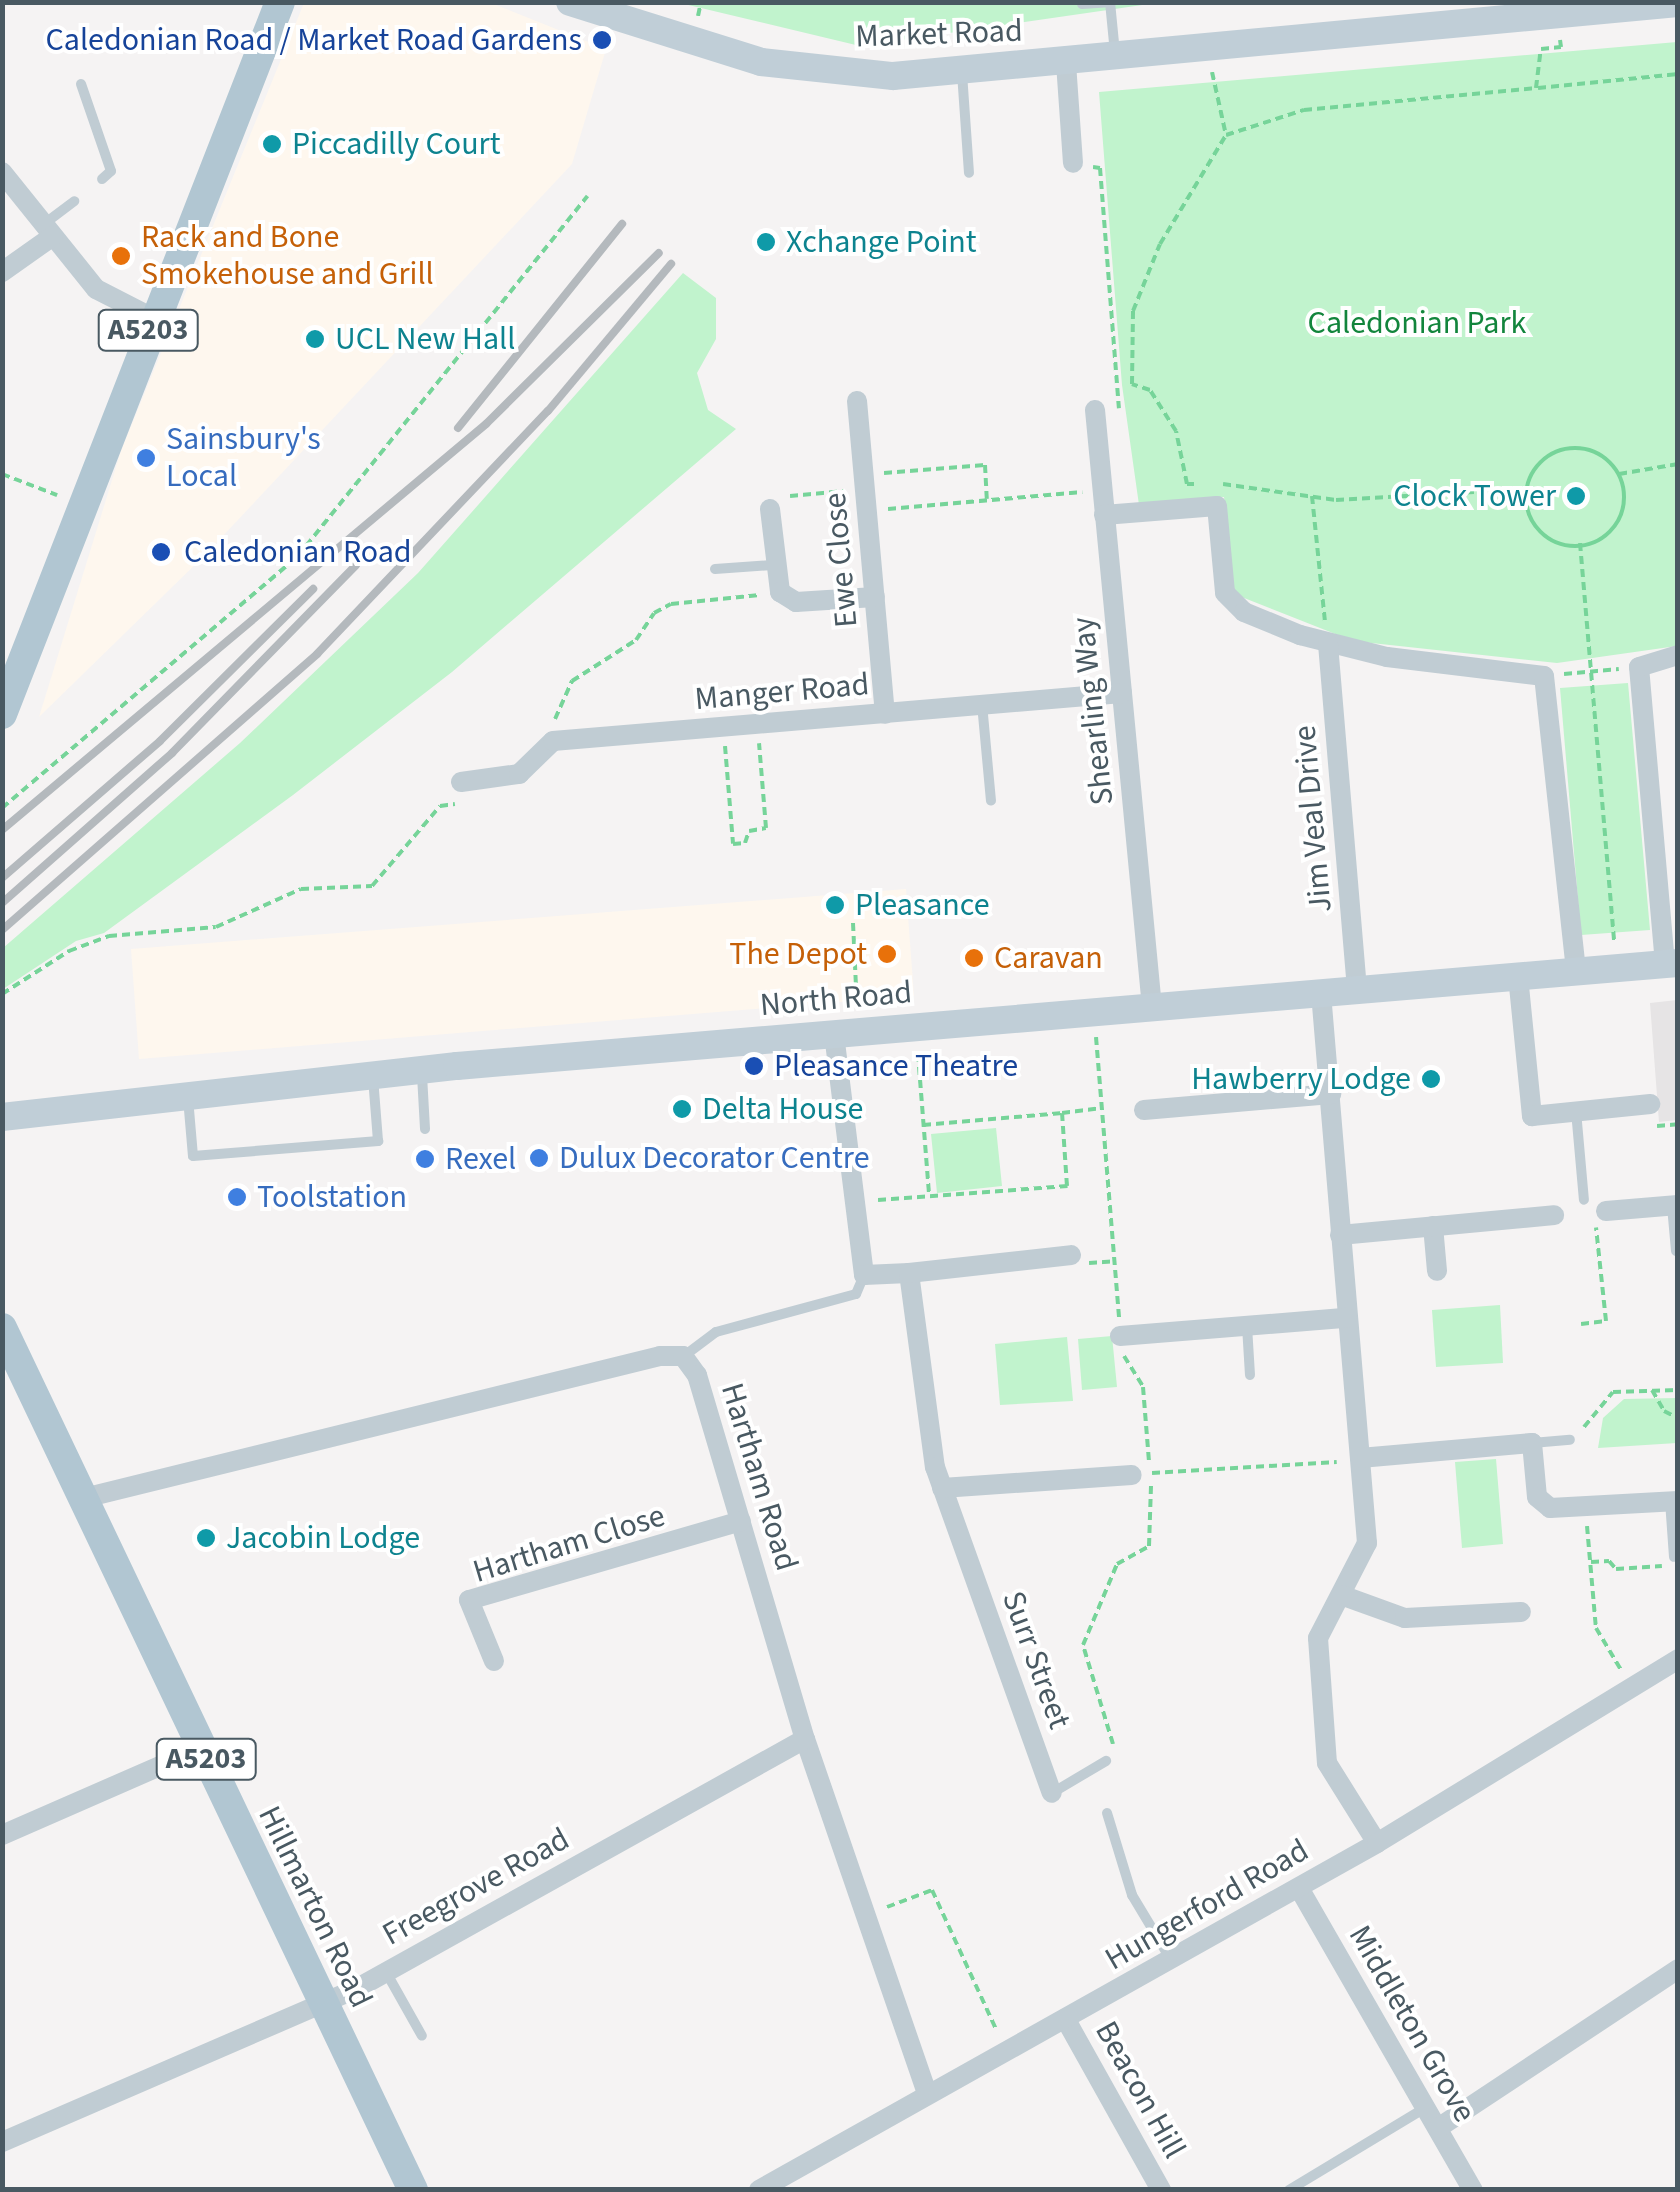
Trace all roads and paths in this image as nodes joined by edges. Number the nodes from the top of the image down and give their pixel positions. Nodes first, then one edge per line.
1 (280, 2) edge
2 (570, 2) edge
3 (1109, 2) edge
4 (1082, 4) edge
5 (1678, 4) edge
6 (1560, 36) dead end
7 (1210, 50) junction
8 (1115, 59) junction
9 (1066, 63) junction
10 (962, 72) junction
11 (1678, 74) edge
12 (81, 84) dead end
13 (1536, 88) junction
14 (1226, 136) junction
15 (1073, 163) joint
16 (2, 172) edge
17 (969, 173) dead end
18 (102, 180) dead end
19 (588, 196) dead end
20 (74, 201) dead end
21 (48, 230) junction
22 (2, 272) edge
23 (153, 318) junction
24 (1132, 384) junction
25 (1120, 385) junction
26 (858, 401) dead end
27 (1095, 410) joint
28 (1678, 464) edge
29 (2, 474) edge
30 (1620, 474) junction
31 (864, 482) junction
32 (1202, 484) dead end
33 (1217, 484) dead end
34 (1527, 489) junction
35 (1102, 491) junction
36 (57, 495) dead end
37 (1312, 496) junction
38 (987, 499) junction
39 (770, 509) joint
40 (866, 511) junction
41 (1104, 515) junction
42 (1580, 543) junction
43 (772, 565) junction
44 (715, 569) dead end
45 (780, 592) junction
46 (875, 597) junction
47 (1328, 644) junction
48 (1678, 655) edge
49 (12, 665) edge
50 (1639, 666) junction
51 (1592, 671) junction
52 (1544, 676) junction
53 (1122, 693) junction
54 (982, 704) junction
55 (2, 714) edge
56 (885, 714) junction
57 (757, 724) junction
58 (724, 727) junction
59 (553, 741) junction
60 (460, 792) joint
61 (991, 801) dead end
62 (2, 808) edge
63 (852, 923) dead end
64 (1671, 963) edge
65 (1616, 968) junction
66 (1576, 971) junction
67 (1518, 976) junction
68 (1358, 989) junction
69 (1322, 993) junction
70 (2, 994) edge
71 (1152, 1007) junction
72 (1094, 1013) junction
73 (846, 1033) junction
74 (918, 1054) dead end
75 (422, 1070) junction
76 (373, 1076) junction
77 (1331, 1094) junction
78 (188, 1097) junction
79 (1650, 1104) dead end
80 (1102, 1108) junction
81 (1144, 1110) dead end
82 (1576, 1112) junction
83 (1062, 1113) junction
84 (2, 1117) edge
85 (1678, 1124) edge
86 (923, 1125) junction
87 (425, 1128) dead end
88 (1638, 1128) dead end
89 (929, 1196) junction
90 (1584, 1200) dead end
91 (853, 1202) junction
92 (1675, 1206) edge
93 (1554, 1216) dead end
94 (1600, 1216) joint
95 (1433, 1226) junction
96 (1340, 1235) junction
97 (1676, 1251) edge
98 (1071, 1255) dead end
99 (1437, 1270) dead end
100 (909, 1273) junction
101 (864, 1275) junction
102 (1346, 1318) junction
103 (1582, 1324) dead end
104 (1246, 1325) junction
105 (2, 1328) edge
106 (1120, 1336) junction
107 (683, 1356) junction
108 (1250, 1375) dead end
109 (1652, 1390) junction
110 (1678, 1390) edge
111 (1678, 1418) edge
112 (1570, 1440) joint
113 (1532, 1443) junction
114 (1360, 1459) junction
115 (1141, 1474) junction
116 (942, 1488) junction
117 (80, 1499) junction
118 (1674, 1501) edge
119 (1586, 1516) dead end
120 (742, 1521) junction
121 (1673, 1561) joint
122 (1591, 1562) junction
123 (1340, 1595) junction
124 (1521, 1612) dead end
125 (1678, 1659) edge
126 (494, 1661) dead end
127 (1632, 1688) junction
128 (805, 1738) junction
129 (200, 1748) junction
130 (1106, 1760) joint
131 (1052, 1793) joint
132 (1108, 1813) dead end
133 (2, 1835) edge
134 (1376, 1843) junction
135 (1299, 1888) junction
136 (865, 1915) junction
137 (1171, 1960) junction
138 (1678, 1969) edge
139 (386, 1972) junction
140 (324, 2004) junction
141 (1066, 2020) junction
142 (422, 2036) dead end
143 (1009, 2050) junction
144 (926, 2094) junction
145 (1426, 2108) junction
146 (1438, 2128) junction
147 (2, 2142) edge
148 (413, 2190) edge
149 (759, 2190) edge
150 (1161, 2190) edge
151 (1289, 2190) edge
152 (1473, 2190) edge

1 - 23 main road, A5203
2 - 10 street, Market Road
3 - 4 lane
3 - 8 lane
5 - 7 street, Market Road
6 - 13 path
7 - 8 street, Market Road
7 - 14 path
8 - 9 street, Market Road
9 - 10 street, Market Road
9 - 15 street
10 - 17 lane
11 - 13 path
12 - 18 lane
13 - 14 path
14 - 24 path
15 - 25 path
16 - 21 street
19 - 62 path
20 - 21 lane
21 - 22 street
21 - 23 street
23 - 49 main road, A5203
24 - 25 path
24 - 32 path
25 - 27 path
26 - 31 street, Ewe Close
27 - 35 street, Shearling Way
28 - 30 path
29 - 36 path
30 - 34 path
30 - 42 path
31 - 38 path
31 - 39 path
31 - 40 street, Ewe Close
33 - 37 path
34 - 37 path
34 - 42 path
35 - 38 path
35 - 41 street, Shearling Way
37 - 47 path
38 - 40 path
39 - 43 street
40 - 46 street, Ewe Close
41 - 47 street
41 - 53 street, Shearling Way
42 - 51 path
43 - 44 lane
43 - 45 street
45 - 46 street
45 - 59 path
46 - 56 street, Ewe Close
47 - 52 street
47 - 68 street, Jim Veal Drive
48 - 50 street
49 - 55 main road, A5203
50 - 51 path
50 - 64 street
51 - 52 path
51 - 65 path
52 - 66 street
53 - 54 street, Manger Road
53 - 71 street, Shearling Way
54 - 56 street, Manger Road
54 - 61 lane
56 - 57 street, Manger Road
57 - 58 street, Manger Road
57 - 58 path
58 - 59 street, Manger Road
59 - 60 street
60 - 70 path
63 - 73 path
64 - 65 street, North Road
65 - 66 street, North Road
66 - 67 street, North Road
67 - 68 street, North Road
67 - 82 street
68 - 69 street, North Road
69 - 71 street, North Road
69 - 77 street
71 - 72 street, North Road
72 - 73 street, North Road
72 - 80 path
73 - 75 street, North Road
73 - 91 street
74 - 86 path
75 - 76 street, North Road
75 - 87 lane
76 - 78 street, North Road
76 - 78 lane
77 - 81 street
77 - 96 street
78 - 84 street, North Road
79 - 82 street
80 - 83 path
80 - 106 path
82 - 90 lane
83 - 86 path
83 - 89 path
85 - 88 path
86 - 89 path
89 - 91 path
91 - 101 street
92 - 94 street
92 - 97 lane
93 - 95 street
94 - 103 path
95 - 96 street
95 - 99 street
96 - 102 street
98 - 100 street
100 - 101 street
100 - 116 street, Surr Street
101 - 107 lane
102 - 104 street
102 - 114 street
104 - 106 street
104 - 108 lane
105 - 117 main road, Hillmarton Road / A5203
106 - 115 path
107 - 117 street, Hartham Road
107 - 120 street, Hartham Road
109 - 110 path
109 - 111 path
109 - 112 path
112 - 113 lane
113 - 114 street
113 - 118 street
114 - 115 path
114 - 123 street
115 - 116 street
115 - 130 path
116 - 131 street, Surr Street
117 - 129 main road, Hillmarton Road / A5203
118 - 121 lane
119 - 122 path
120 - 126 street, Hartham Close
120 - 128 street, Hartham Road
121 - 122 path
122 - 127 path
123 - 124 street
123 - 134 street
125 - 127 street, Hungerford Road
127 - 134 street, Hungerford Road
128 - 136 street, Hartham Road
128 - 139 street, Freegrove Road
129 - 133 street
129 - 140 main road, Hillmarton Road / A5203
130 - 131 lane, Surr Street
132 - 137 lane
134 - 135 street, Hungerford Road
135 - 137 street, Hungerford Road
135 - 145 street, Middleton Grove
136 - 143 path
136 - 144 street, Hartham Road
137 - 141 street, Hungerford Road
138 - 146 street
139 - 140 street, Freegrove Road
139 - 142 lane
140 - 147 street, Freegrove Road
140 - 148 main road, Hillmarton Road / A5203
141 - 143 street, Hungerford Road
141 - 150 street, Beacon Hill
143 - 144 street, Hungerford Road
144 - 149 street, Hungerford Road
145 - 146 street, Middleton Grove
145 - 151 lane
146 - 152 street, Middleton Grove

